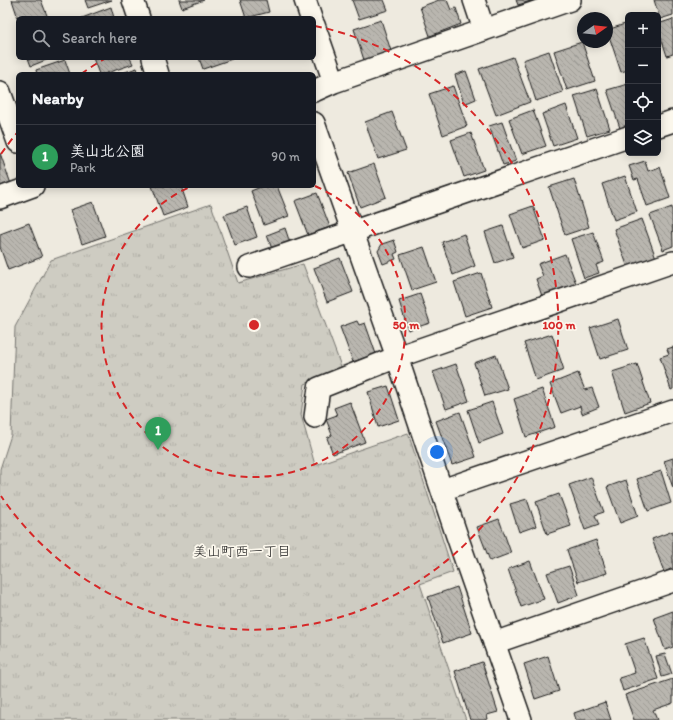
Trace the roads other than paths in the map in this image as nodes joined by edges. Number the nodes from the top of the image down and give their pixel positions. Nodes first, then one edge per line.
1 (133, 0) edge
2 (305, 0) edge
3 (474, 0) edge
4 (570, 0) edge
5 (138, 16) edge
6 (310, 16) edge
7 (484, 30) junction
8 (316, 31) edge
9 (154, 60) edge
10 (157, 72) edge
11 (334, 82) junction
12 (316, 90) edge
13 (0, 92) edge
14 (673, 121) edge
15 (661, 125) edge
16 (316, 129) edge
17 (16, 136) edge
18 (625, 138) edge
19 (28, 188) edge
20 (0, 198) edge
21 (352, 232) junction
22 (673, 262) edge
23 (249, 267) dead end
24 (397, 357) junction
25 (673, 411) edge
26 (315, 417) dead end
27 (442, 490) junction
28 (673, 581) edge
29 (494, 643) junction
30 (521, 720) edge

1 - 5 street
2 - 6 street
3 - 7 street
4 - 7 street
7 - 11 street
8 - 11 street
9 - 10 street
11 - 12 street
13 - 17 street
14 - 15 street
16 - 21 street
18 - 21 street
19 - 20 street
21 - 23 street
21 - 24 street
22 - 24 street
24 - 26 street
24 - 27 street
25 - 27 street
27 - 29 street
28 - 29 street
29 - 30 street

